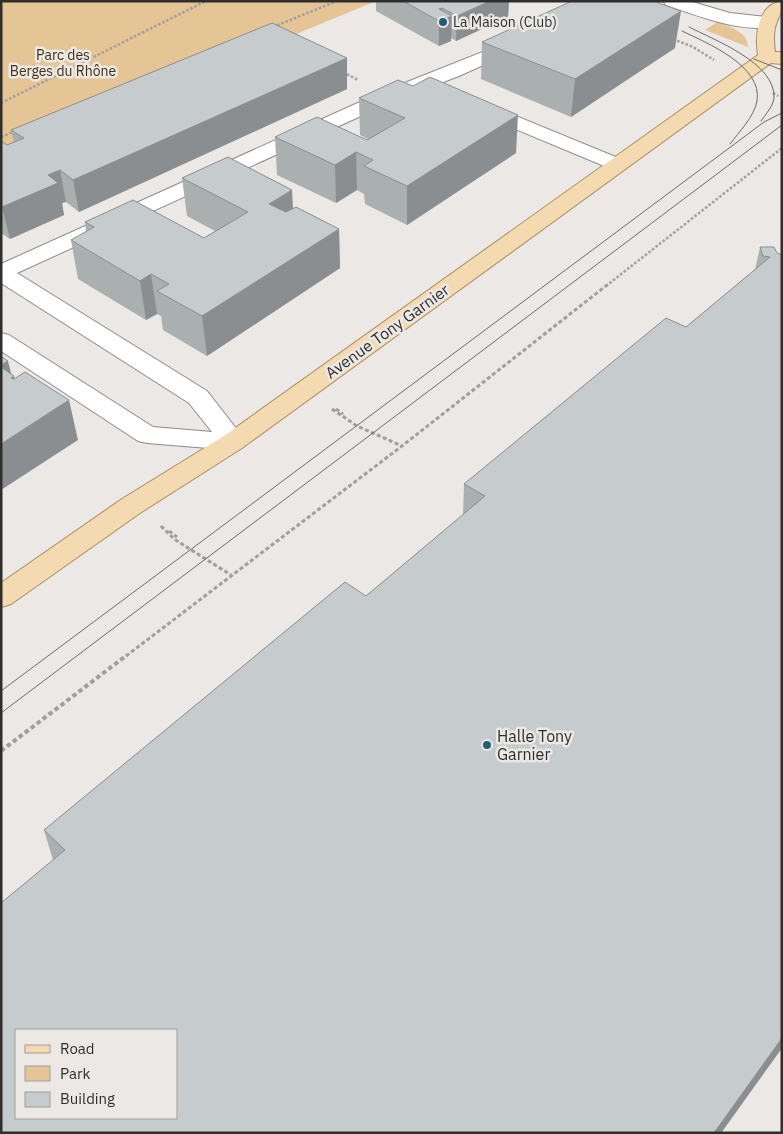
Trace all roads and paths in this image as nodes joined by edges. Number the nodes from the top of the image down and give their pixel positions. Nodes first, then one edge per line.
1 (206, 1) edge
2 (337, 1) edge
3 (672, 1) edge
4 (782, 6) edge
5 (768, 22) junction
6 (273, 27) edge
7 (533, 36) edge
8 (672, 39) dead end
9 (703, 53) dead end
10 (774, 58) edge
11 (339, 70) edge
12 (423, 83) junction
13 (444, 92) edge
14 (773, 94) dead end
15 (389, 96) junction
16 (778, 96) dead end
17 (1, 103) edge
18 (471, 104) edge
19 (20, 130) edge
20 (1, 137) edge
21 (782, 148) edge
22 (616, 164) junction
23 (1, 272) edge
24 (1, 340) edge
25 (302, 392) junction
26 (336, 409) dead end
27 (343, 414) dead end
28 (233, 442) junction
29 (402, 446) junction
30 (131, 506) junction
31 (168, 531) dead end
32 (177, 537) dead end
33 (231, 575) junction
34 (1, 597) edge
35 (1, 751) edge

1 - 17 path
2 - 6 path
3 - 5 street
4 - 5 main road
5 - 10 main road, Avenue Tony Garnier
7 - 12 street
8 - 9 path
10 - 22 main road, Avenue Tony Garnier
11 - 15 path
12 - 13 street
12 - 15 street
14 - 16 path
15 - 23 street
18 - 22 street
19 - 20 path
21 - 29 path
22 - 25 main road, Avenue Tony Garnier
23 - 28 street
24 - 28 street
25 - 28 main road, Avenue Tony Garnier
25 - 29 path
26 - 27 path
28 - 30 main road, Avenue Tony Garnier
29 - 33 path
30 - 33 path
30 - 34 main road, Avenue Tony Garnier
31 - 32 path
33 - 35 path

